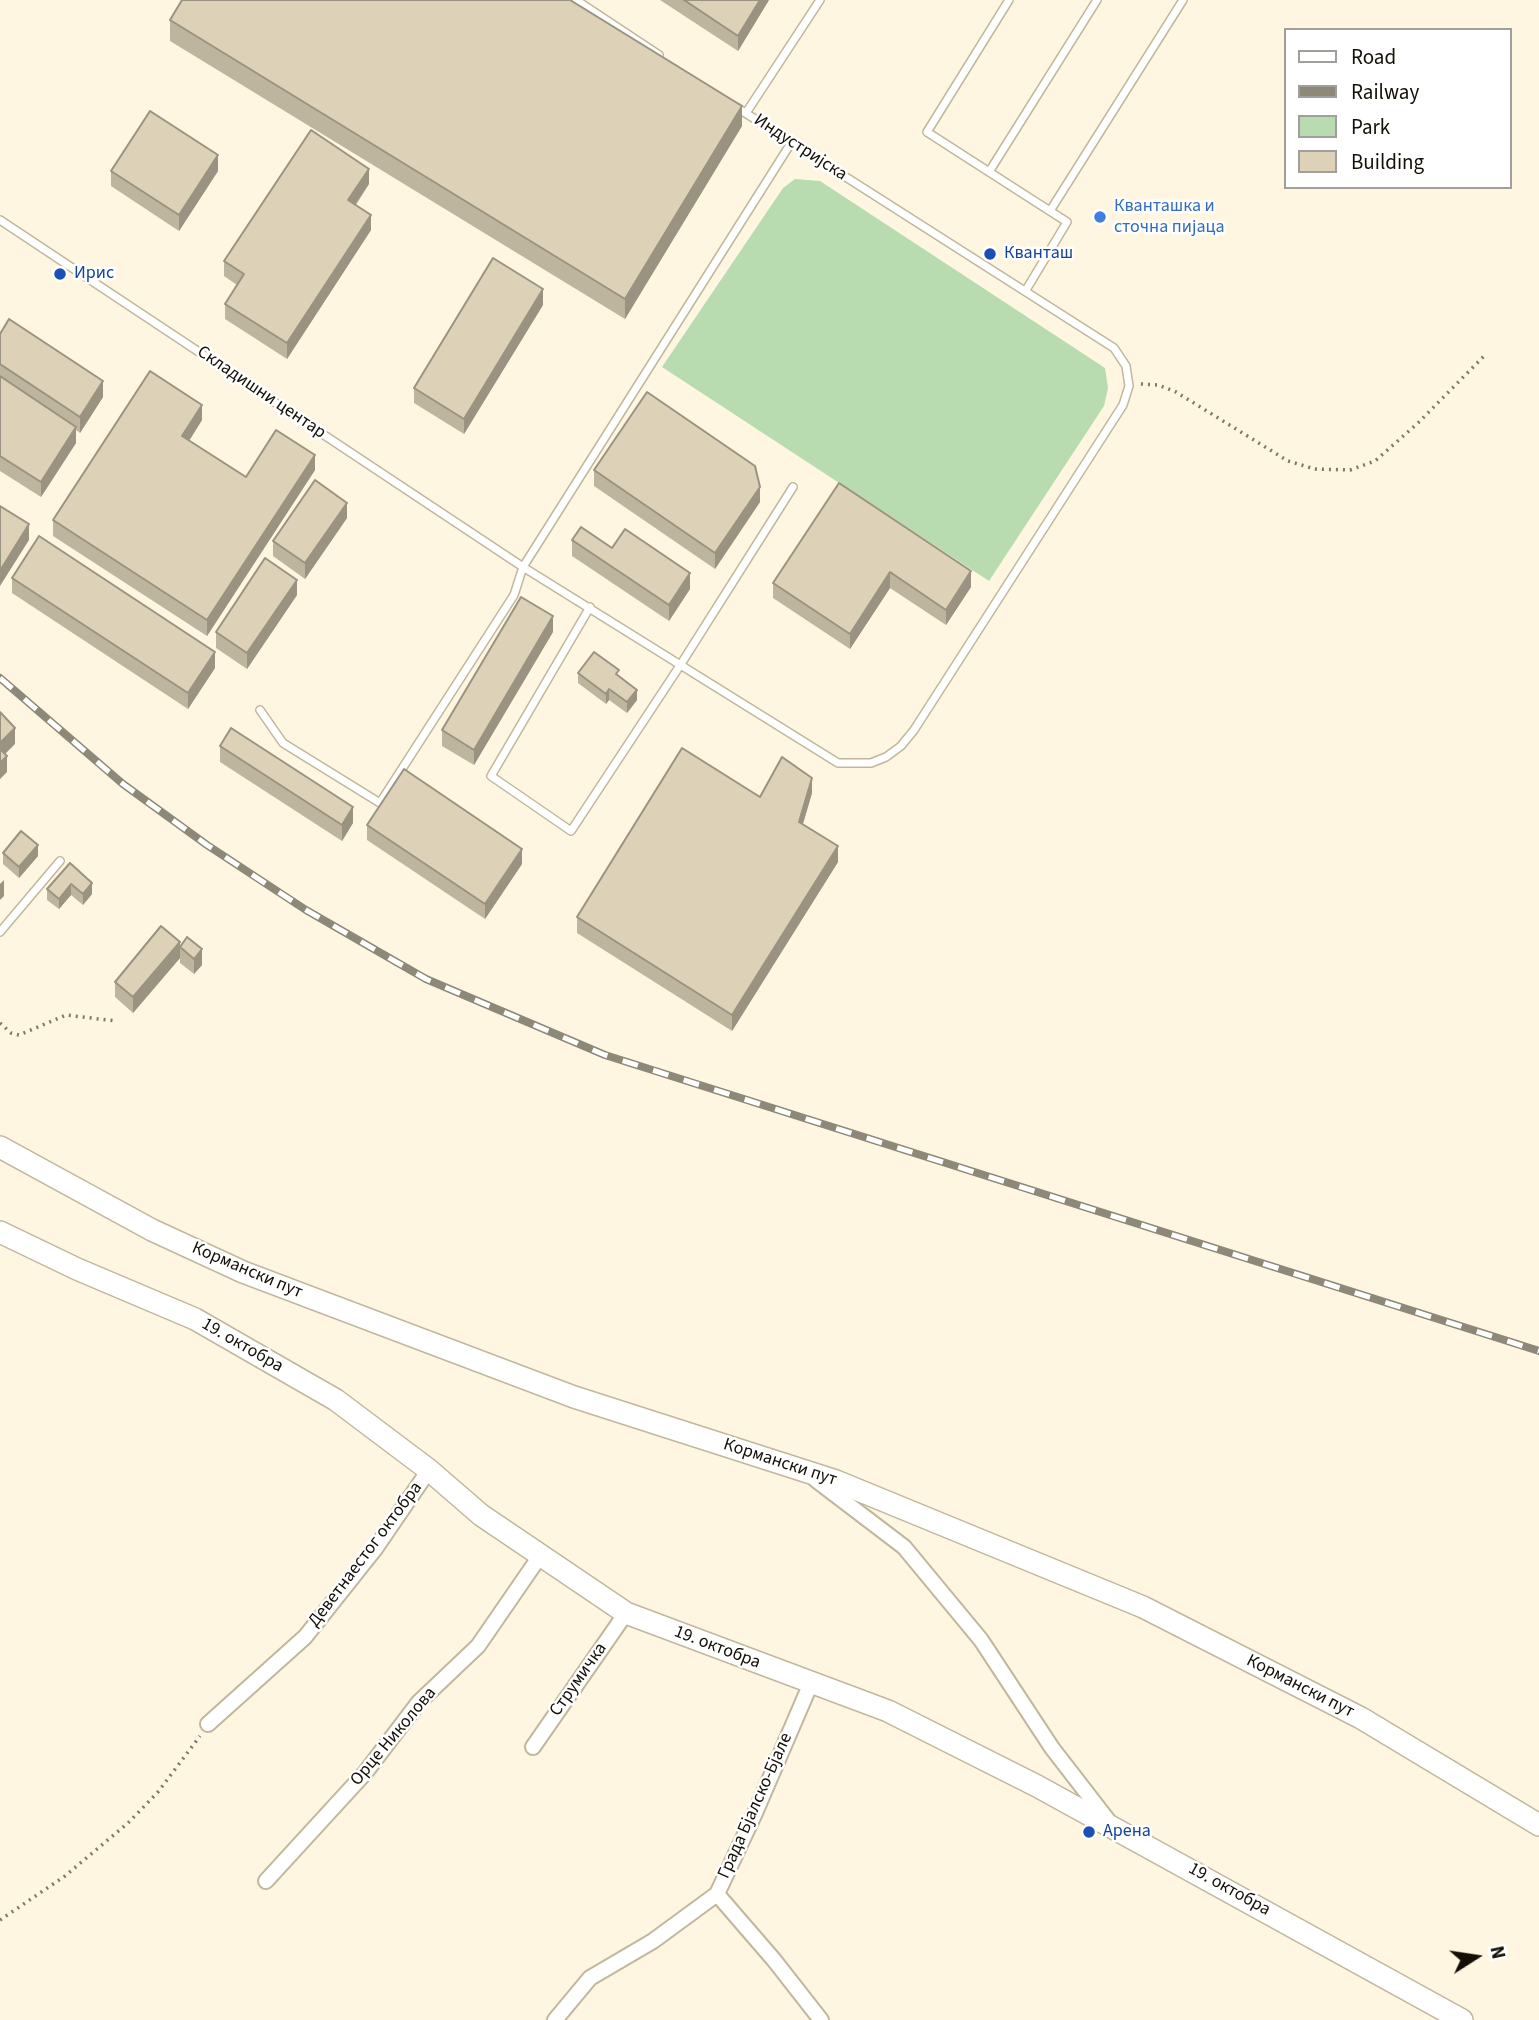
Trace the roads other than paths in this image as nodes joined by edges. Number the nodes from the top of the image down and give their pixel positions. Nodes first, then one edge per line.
1 (576, 0) edge
2 (820, 0) edge
3 (1009, 0) edge
4 (1097, 0) edge
5 (1184, 0) edge
6 (667, 60) edge
7 (723, 98) edge
8 (746, 113) junction
9 (791, 144) junction
10 (989, 172) junction
11 (1050, 212) junction
12 (0, 220) edge
13 (1026, 290) junction
14 (1129, 386) joint
15 (793, 486) dead end
16 (523, 566) junction
17 (590, 607) junction
18 (681, 664) junction
19 (260, 710) dead end
20 (60, 861) dead end
21 (0, 932) edge
22 (0, 1147) edge
23 (0, 1232) edge
24 (429, 1470) junction
25 (804, 1471) junction
26 (540, 1556) junction
27 (626, 1613) junction
28 (811, 1683) junction
29 (208, 1724) road end
30 (533, 1747) dead end
31 (1536, 1818) edge
32 (1114, 1827) junction
33 (266, 1881) dead end
34 (717, 1894) junction
35 (555, 2020) edge
36 (821, 2020) edge
37 (1462, 2020) edge

1 - 6 lane
2 - 8 lane
3 - 10 lane
4 - 10 lane
5 - 11 lane
7 - 8 lane, Индустријска
8 - 9 lane, Индустријска
9 - 13 lane, Индустријска
9 - 16 lane
10 - 11 lane
11 - 13 lane
12 - 16 lane, Складишни центар
13 - 14 lane, Индустријска
14 - 18 lane, Складишни центар
15 - 18 lane
16 - 17 lane, Складишни центар
16 - 19 lane
17 - 18 lane, Складишни центар
17 - 18 lane
20 - 21 lane
22 - 25 street, Кормански пут
23 - 24 street, 19. октобра
24 - 26 street, 19. октобра
24 - 29 street, Деветнаестог октобра
25 - 31 street, Кормански пут
25 - 32 street
26 - 27 street, 19. октобра
26 - 33 street, Орце Николова
27 - 28 street, 19. октобра
27 - 30 street, Струмичка
28 - 32 street, 19. октобра
28 - 34 street, Града Бјалско-Бјале
32 - 37 street, 19. октобра
34 - 35 street, Града Бјалско-Бјале
34 - 36 street

